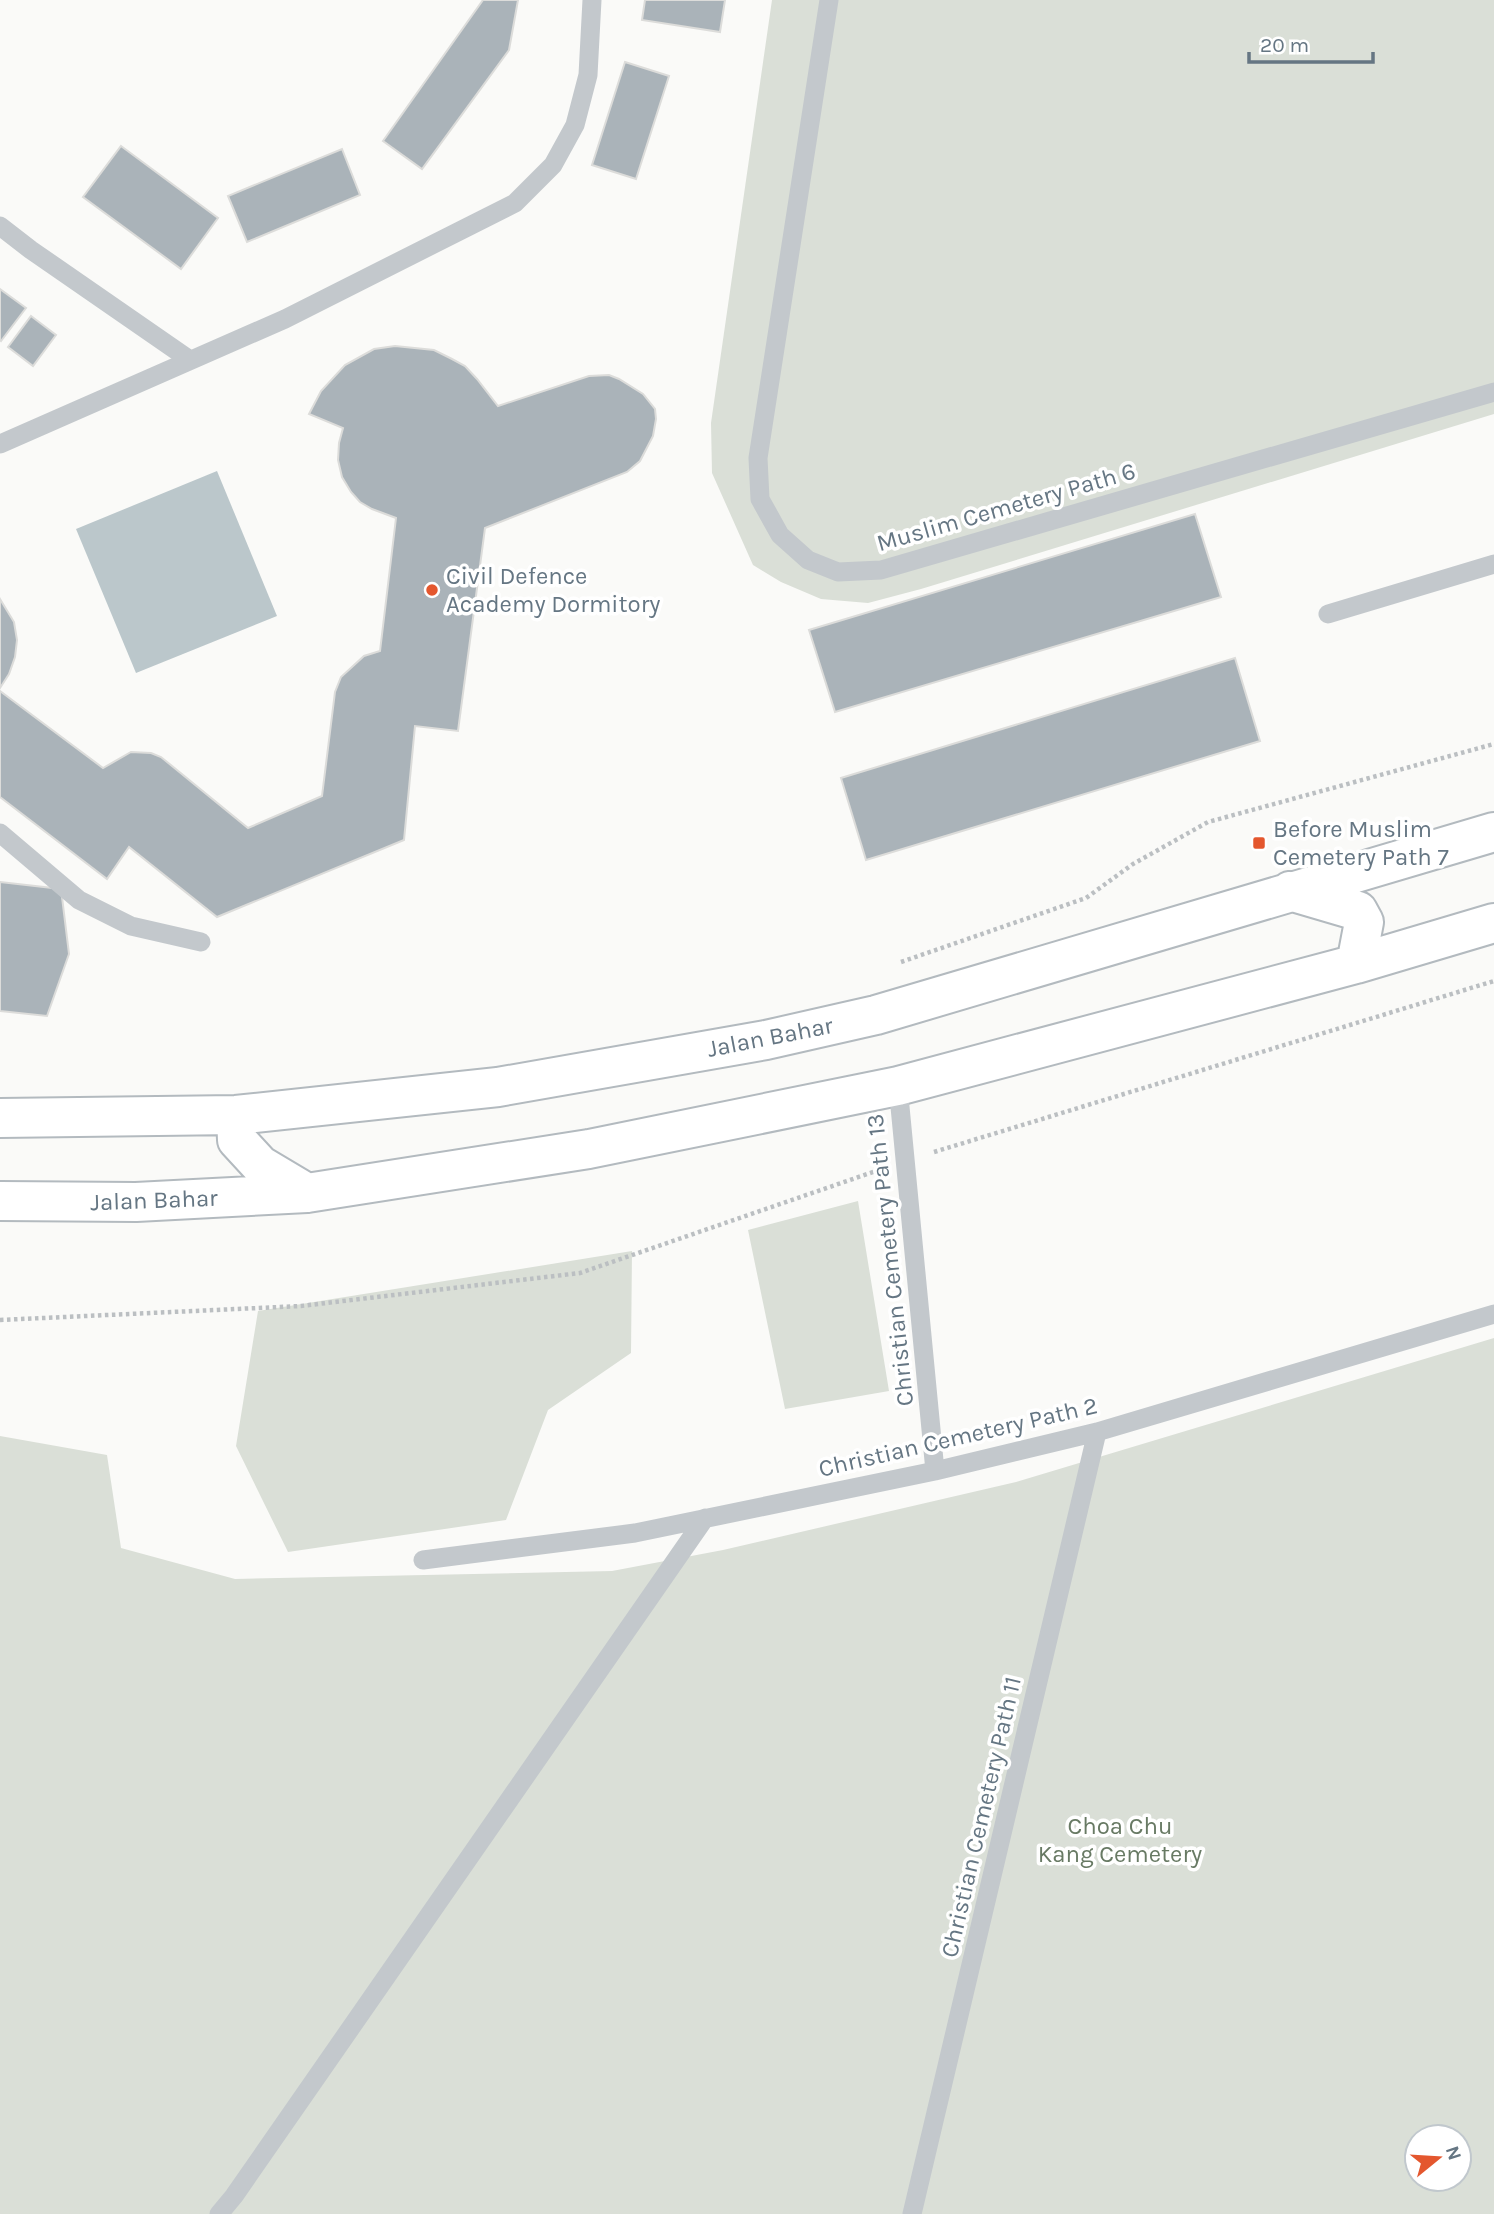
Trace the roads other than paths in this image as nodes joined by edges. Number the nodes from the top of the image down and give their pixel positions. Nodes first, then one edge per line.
1 (592, 0) edge
2 (829, 0) edge
3 (0, 226) edge
4 (190, 360) junction
5 (1494, 392) edge
6 (0, 444) edge
7 (1494, 564) edge
8 (1328, 614) dead end
9 (1494, 832) edge
10 (0, 833) edge
11 (1290, 891) junction
12 (1494, 923) edge
13 (201, 942) dead end
14 (1356, 964) junction
15 (898, 1086) junction
16 (236, 1115) junction
17 (0, 1118) edge
18 (307, 1193) junction
19 (0, 1201) edge
20 (1494, 1314) edge
21 (1097, 1432) junction
22 (935, 1471) junction
23 (705, 1518) junction
24 (423, 1560) dead end
25 (219, 2214) edge
26 (912, 2214) edge

1 - 4 lane
2 - 5 lane, Muslim Cemetery Path 6
3 - 4 lane
4 - 6 lane
7 - 8 lane
9 - 11 main road, Jalan Bahar
10 - 13 lane
11 - 14 main road
11 - 16 main road, Jalan Bahar
12 - 14 main road, Jalan Bahar
14 - 15 main road, Jalan Bahar
15 - 18 main road, Jalan Bahar
15 - 22 lane, Christian Cemetery Path 13
16 - 17 main road, Jalan Bahar
16 - 18 main road
18 - 19 main road, Jalan Bahar
20 - 21 lane, Christian Cemetery Path 2
21 - 22 lane, Christian Cemetery Path 2
21 - 26 lane, Christian Cemetery Path 11
22 - 23 lane, Christian Cemetery Path 2
23 - 24 lane, Christian Cemetery Path 2
23 - 25 lane

